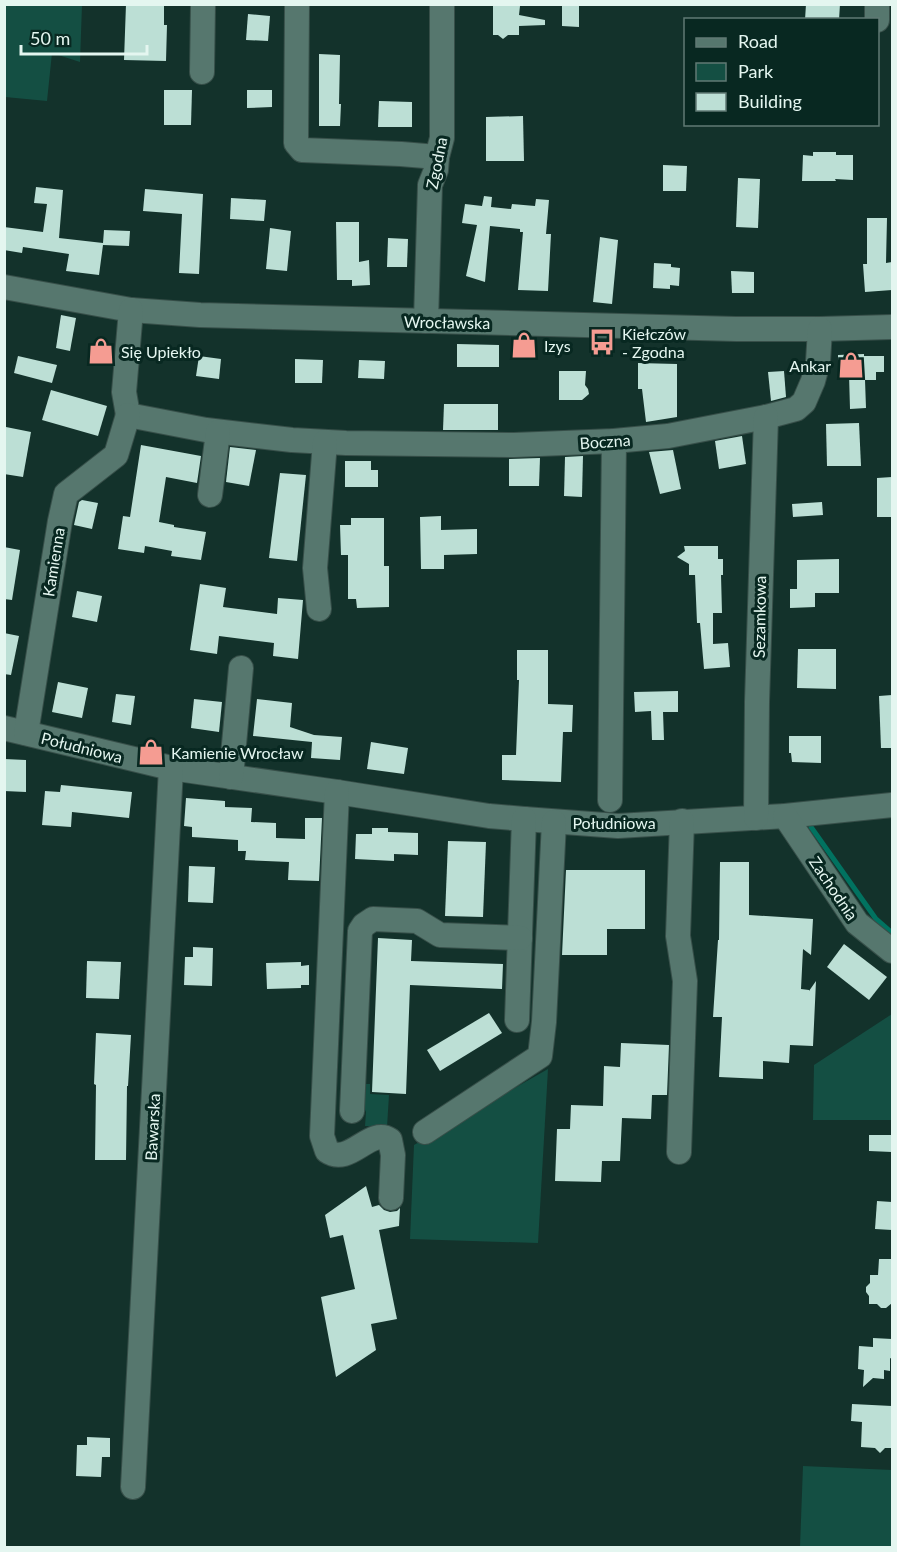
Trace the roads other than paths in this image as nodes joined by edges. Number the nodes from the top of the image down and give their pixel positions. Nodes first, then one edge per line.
1 (203, 4) edge
2 (297, 4) edge
3 (442, 4) edge
4 (202, 72) dead end
5 (437, 157) junction
6 (4, 287) edge
7 (131, 310) junction
8 (426, 321) junction
9 (892, 327) edge
10 (820, 329) junction
11 (128, 415) junction
12 (766, 417) junction
13 (218, 432) junction
14 (614, 441) junction
15 (325, 442) junction
16 (210, 495) dead end
17 (319, 609) dead end
18 (241, 668) dead end
19 (15, 730) edge
20 (171, 768) junction
21 (231, 777) junction
22 (337, 792) junction
23 (610, 800) dead end
24 (892, 805) edge
25 (785, 816) junction
26 (756, 818) junction
27 (525, 819) junction
28 (682, 821) junction
29 (554, 822) junction
30 (520, 938) junction
31 (892, 951) edge
32 (517, 1020) dead end
33 (352, 1111) dead end
34 (424, 1132) dead end
35 (679, 1152) dead end
36 (391, 1198) dead end
37 (133, 1486) dead end

1 - 4 street
2 - 5 street
3 - 5 street, Zgodna
5 - 8 street, Zgodna
6 - 7 street, Wrocławska
7 - 8 street, Wrocławska
7 - 11 street
8 - 10 street, Wrocławska
9 - 10 street, Wrocławska
10 - 12 street, Boczna
11 - 13 street, Boczna
11 - 19 street, Kamienna
12 - 14 street, Boczna
12 - 26 street, Sezamkowa
13 - 15 street, Boczna
13 - 16 street
14 - 15 street, Boczna
14 - 23 street
15 - 17 street
18 - 21 street
19 - 20 street, Południowa
20 - 21 street, Południowa
20 - 37 street, Bawarska
21 - 22 street, Południowa
22 - 27 street, Południowa
22 - 36 street
24 - 25 street, Południowa
25 - 26 street, Południowa
25 - 31 street, Zachodnia
26 - 28 street, Południowa
27 - 29 street, Południowa
27 - 30 street
28 - 29 street, Południowa
28 - 35 street
29 - 34 street
30 - 32 street
30 - 33 street

